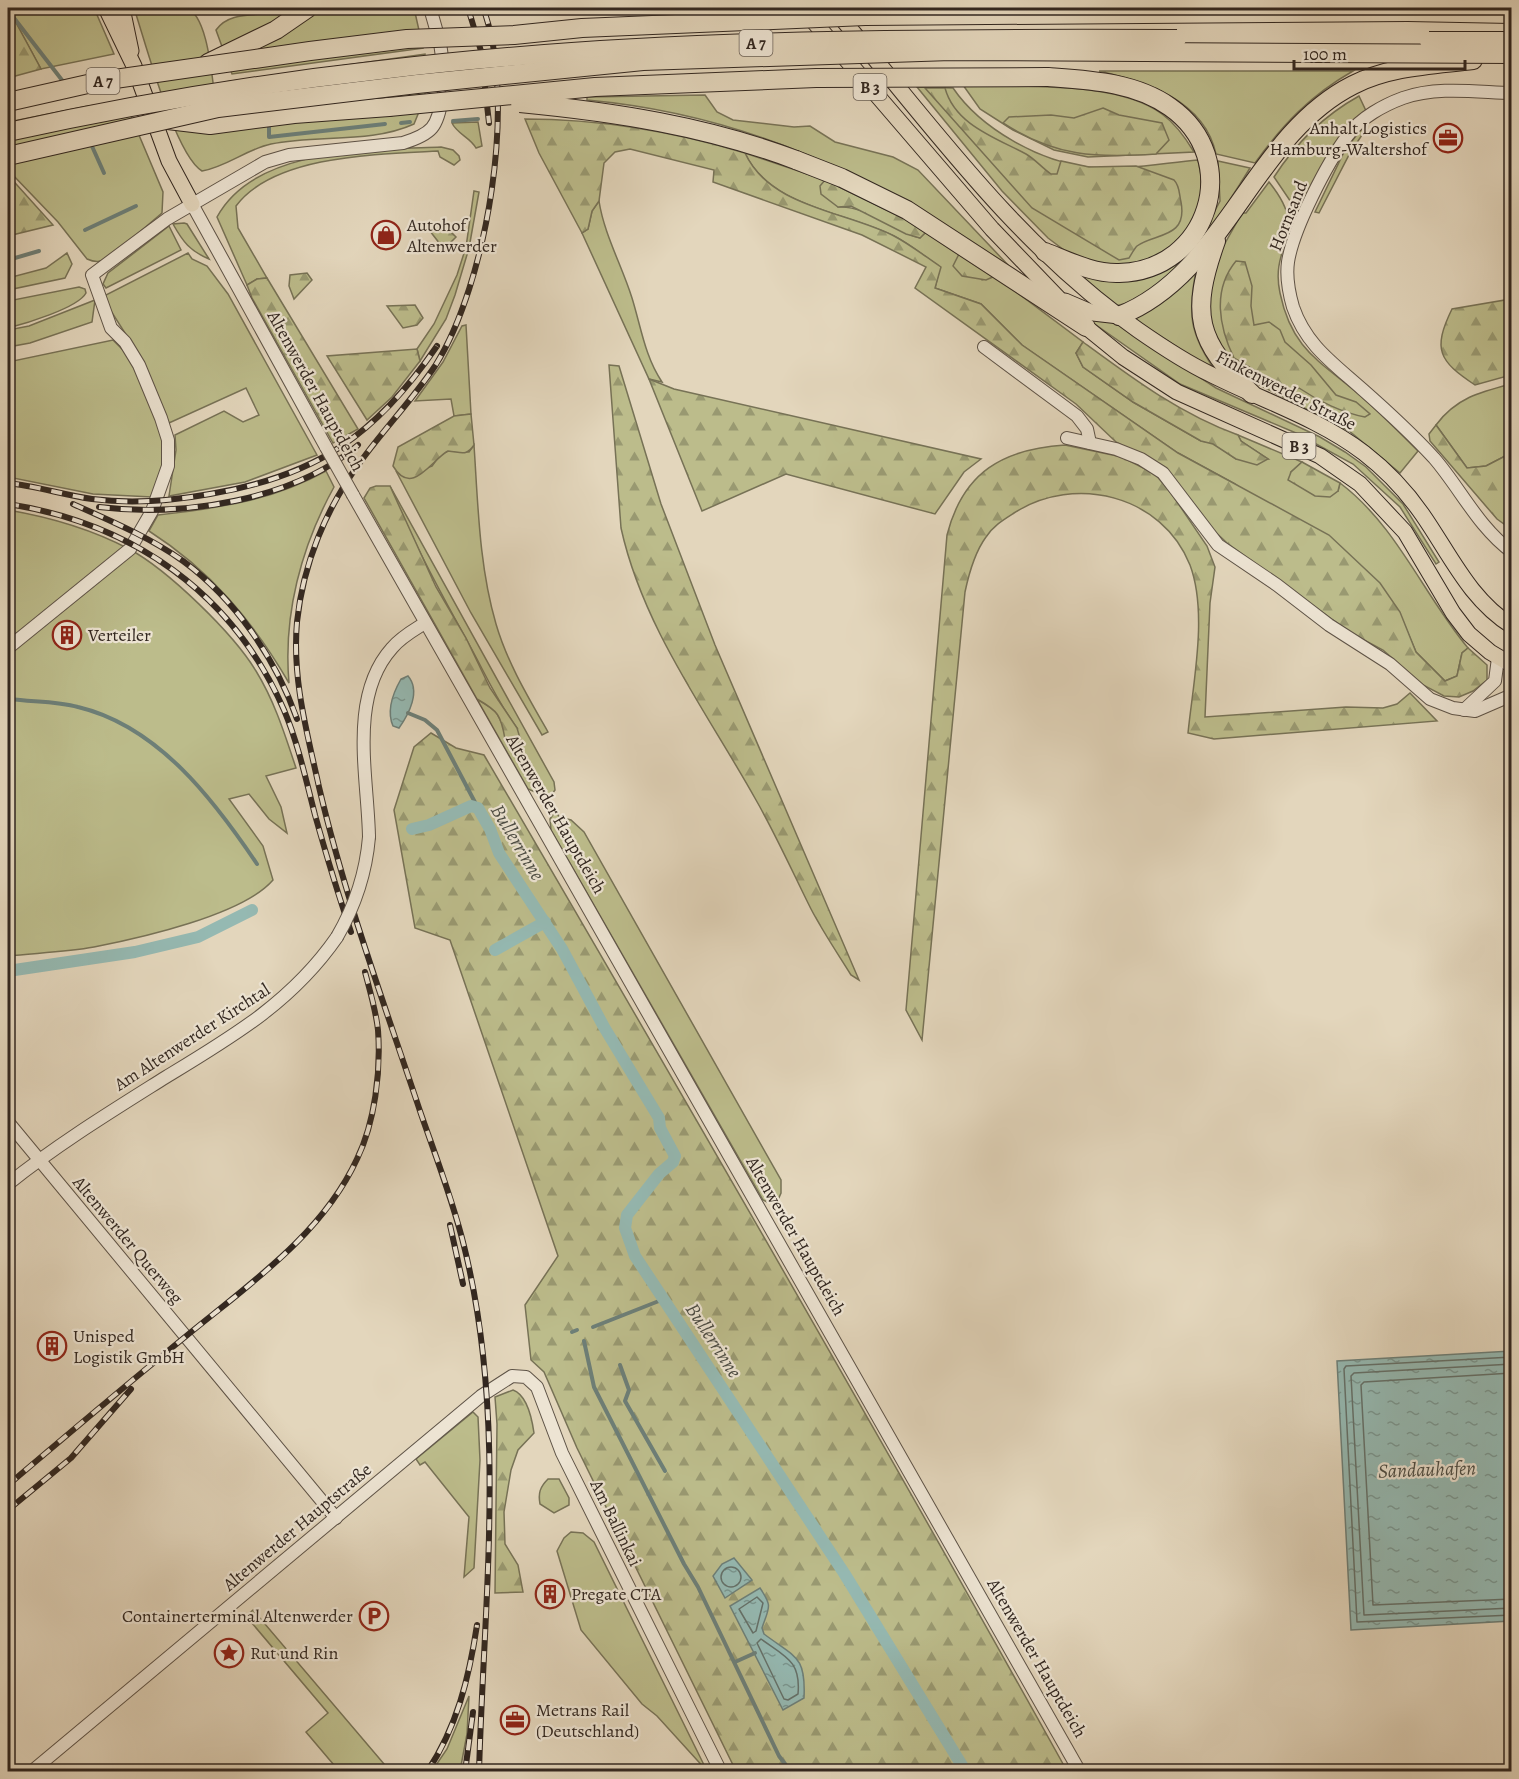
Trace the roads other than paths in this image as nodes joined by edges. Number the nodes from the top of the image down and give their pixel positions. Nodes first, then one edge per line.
1 (106, 8) edge
2 (122, 8) edge
3 (308, 8) edge
4 (430, 8) edge
5 (802, 8) edge
6 (833, 8) edge
7 (1390, 8) edge
8 (1408, 12) junction
9 (1512, 14) edge
10 (1512, 41) edge
11 (1512, 55) edge
12 (134, 66) junction
13 (200, 67) junction
14 (1512, 93) edge
15 (479, 99) junction
16 (8, 102) edge
17 (160, 120) junction
18 (8, 132) edge
19 (8, 156) edge
20 (192, 204) junction
21 (1222, 227) junction
22 (1045, 252) junction
23 (1060, 298) junction
24 (1119, 316) junction
25 (1086, 327) junction
26 (984, 347) dead end
27 (1252, 393) junction
28 (1067, 438) dead end
29 (1090, 443) junction
30 (1512, 552) edge
31 (425, 623) junction
32 (1512, 626) edge
33 (8, 648) edge
34 (1505, 661) edge
35 (1512, 695) edge
36 (1464, 710) junction
37 (8, 1122) edge
38 (38, 1160) junction
39 (8, 1184) edge
40 (502, 1380) joint
41 (336, 1518) junction
42 (31, 1772) edge
43 (720, 1772) edge
44 (1080, 1772) edge

1 - 12 main road
2 - 12 main road
3 - 13 highway, bridge
4 - 20 street
5 - 23 main road, Finkenwerder Straße / B 3
6 - 22 main road, Finkenwerder Straße / B 3
7 - 8 highway, bridge
8 - 9 highway, A 7
8 - 13 highway, A 7, bridge
10 - 18 highway, A 7, bridge
11 - 17 highway, A 7, bridge
11 - 21 highway, bridge
12 - 20 main road
13 - 16 highway, A 7, bridge
14 - 30 street, Hornsand
15 - 17 highway, bridge
15 - 22 highway, bridge
15 - 25 highway, bridge
17 - 19 highway, A 7, bridge
20 - 31 street, Altenwerder Hauptdeich, bridge
20 - 33 street
21 - 24 highway
21 - 27 highway
22 - 24 main road, Finkenwerder Straße / B 3
23 - 24 main road, Finkenwerder Straße
23 - 25 main road, Finkenwerder Straße / B 3
24 - 27 main road, Finkenwerder Straße / B 3
25 - 34 main road, Finkenwerder Straße / B 3
26 - 29 street
27 - 32 main road, Finkenwerder Straße / B 3
28 - 29 street
29 - 36 street
31 - 38 street, Am Altenwerder Kirchtal, bridge
31 - 44 street, Altenwerder Hauptdeich
34 - 36 street, Finkenwerder Straße
35 - 36 street
37 - 38 street, Altenwerder Querweg
38 - 39 street, Am Altenwerder Kirchtal
38 - 41 street, Altenwerder Querweg
40 - 41 street, Altenwerder Hauptstraße
40 - 43 street, Am Ballinkai
41 - 42 street, Altenwerder Hauptstraße

